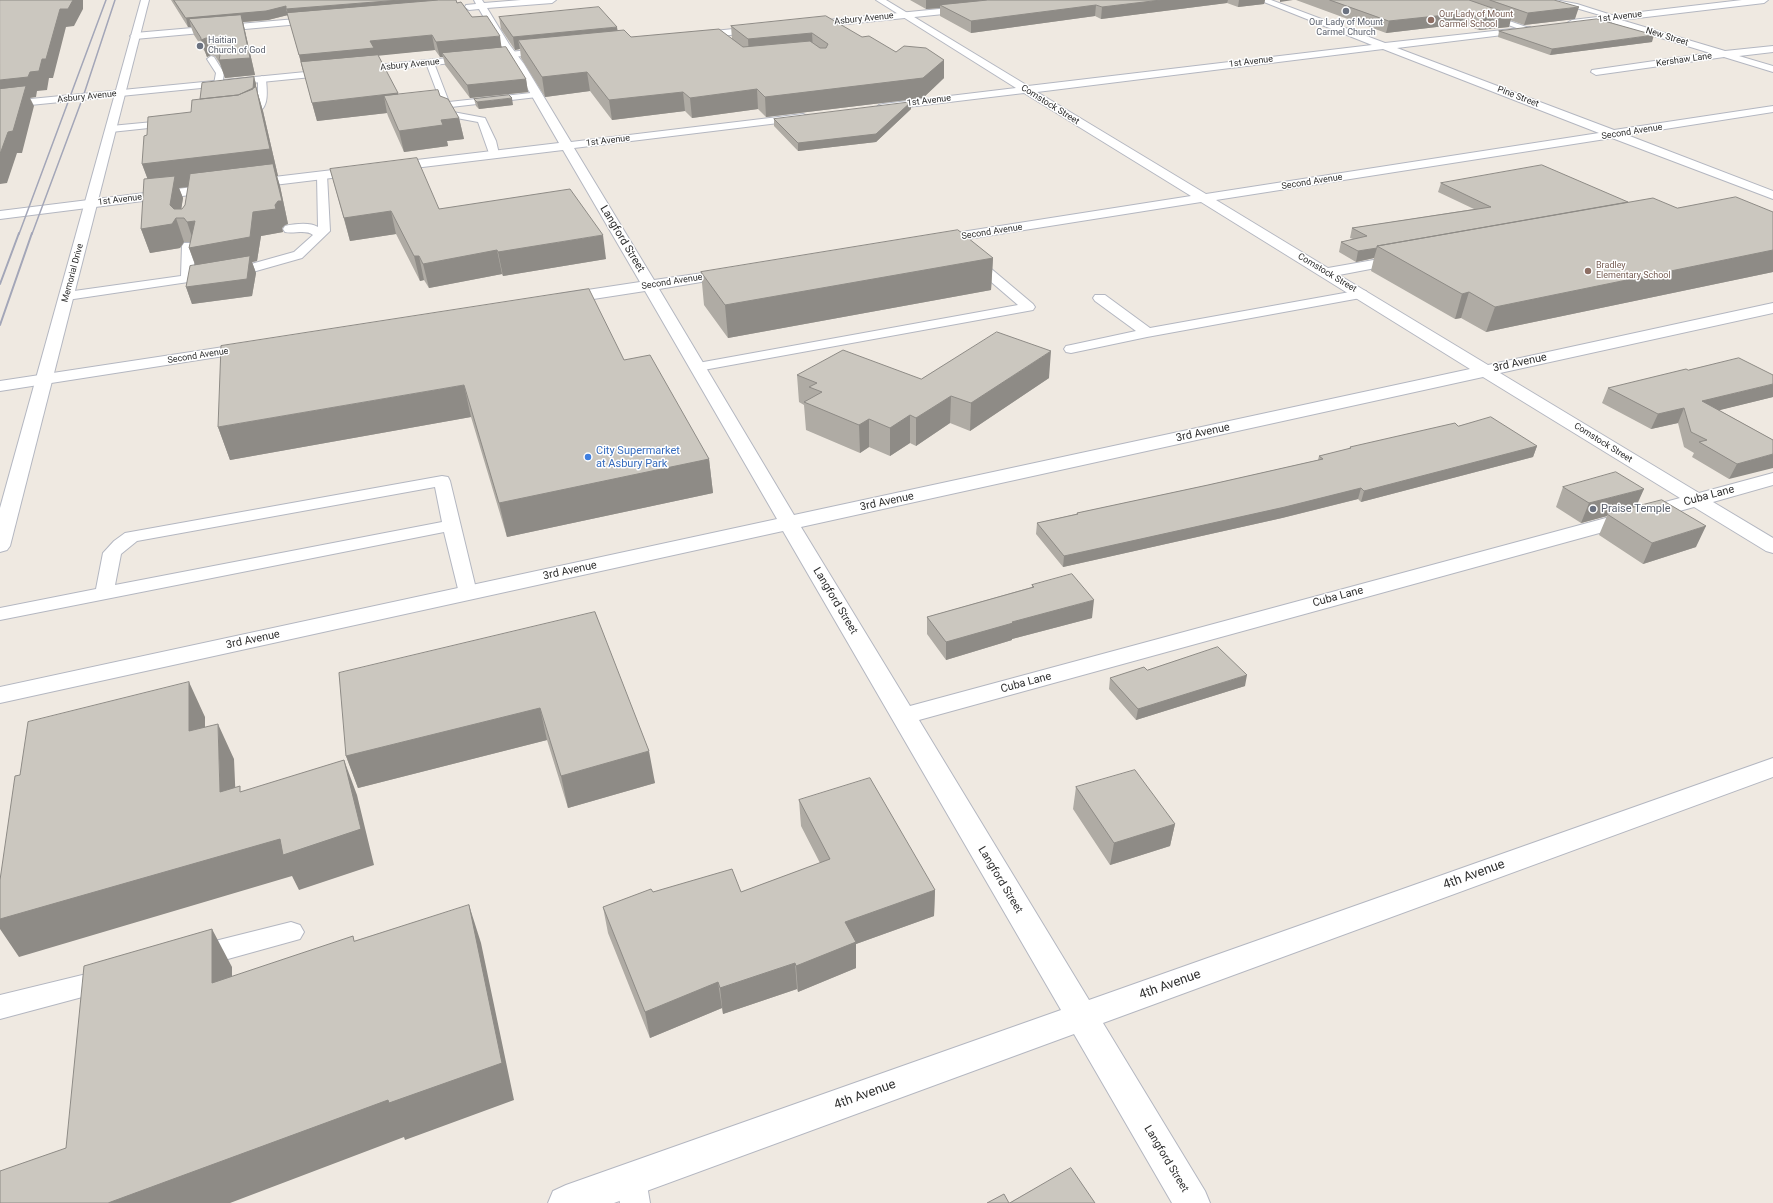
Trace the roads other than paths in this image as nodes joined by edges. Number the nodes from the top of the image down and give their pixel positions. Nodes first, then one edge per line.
1 (145, 0) edge
2 (552, 0) edge
3 (880, 0) edge
4 (1263, 0) edge
5 (1443, 0) edge
6 (1542, 0) edge
7 (1764, 0) edge
8 (479, 3) edge
9 (458, 8) edge
10 (981, 8) edge
11 (904, 15) junction
12 (1613, 18) junction
13 (332, 19) edge
14 (1564, 24) edge
15 (801, 25) edge
16 (1542, 27) edge
17 (769, 29) edge
18 (1528, 29) junction
19 (713, 34) junction
20 (135, 36) junction
21 (682, 37) edge
22 (724, 43) edge
23 (1384, 46) junction
24 (1773, 49) edge
25 (558, 50) edge
26 (512, 55) junction
27 (1727, 55) junction
28 (211, 59) edge
29 (430, 63) junction
30 (1773, 69) edge
31 (1596, 72) dead end
32 (262, 79) junction
33 (219, 84) junction
34 (1025, 90) junction
35 (121, 93) junction
36 (537, 94) junction
37 (0, 105) edge
38 (445, 105) junction
39 (875, 108) edge
40 (1773, 109) edge
41 (230, 116) edge
42 (812, 116) edge
43 (183, 122) edge
44 (111, 129) junction
45 (1615, 134) junction
46 (567, 146) junction
47 (494, 154) junction
48 (322, 175) junction
49 (191, 192) junction
50 (1771, 193) edge
51 (1744, 197) dead end
52 (1202, 199) junction
53 (92, 204) junction
54 (189, 206) edge
55 (0, 215) edge
56 (289, 229) dead end
57 (320, 234) junction
58 (948, 239) junction
59 (925, 242) edge
60 (188, 246) edge
61 (1419, 256) edge
62 (744, 271) edge
63 (1326, 273) junction
64 (187, 279) junction
65 (650, 285) junction
66 (1361, 294) junction
67 (67, 296) junction
68 (1100, 298) dead end
69 (548, 301) edge
70 (1773, 308) edge
71 (1147, 333) junction
72 (265, 345) edge
73 (1071, 349) dead end
74 (698, 367) junction
75 (1486, 370) junction
76 (45, 380) junction
77 (0, 386) edge
78 (1773, 479) edge
79 (1696, 500) junction
80 (789, 523) junction
81 (451, 525) junction
82 (0, 546) edge
83 (1773, 548) edge
84 (468, 593) junction
85 (104, 594) junction
86 (0, 614) edge
87 (0, 695) edge
88 (903, 716) junction
89 (1773, 766) edge
90 (291, 932) dead end
91 (176, 962) edge
92 (130, 974) edge
93 (0, 1008) edge
94 (1082, 1017) junction
95 (633, 1191) edge
96 (566, 1203) edge
97 (1192, 1203) edge

1 - 20 street, Memorial Drive
2 - 8 street
3 - 11 street, Comstock Street
4 - 23 street, Pine Street
5 - 18 lane
6 - 12 lane
7 - 12 street, 1st Avenue
8 - 9 street
8 - 26 street, Langford Street
10 - 11 street, Asbury Avenue
11 - 15 street, Asbury Avenue
11 - 34 street, Comstock Street
12 - 14 street, 1st Avenue
12 - 27 street, New Street
13 - 20 street
16 - 18 street, 1st Avenue
17 - 19 street
18 - 23 street, 1st Avenue
19 - 21 street
19 - 22 lane
20 - 35 street, Memorial Drive
23 - 34 street, 1st Avenue
23 - 45 street, Pine Street
24 - 27 street, Kershaw Lane
25 - 26 street, Asbury Avenue
26 - 29 street, Asbury Avenue
26 - 36 street, Langford Street
27 - 30 street, New Street
27 - 31 street, Kershaw Lane
28 - 33 lane
29 - 32 street, Asbury Avenue
29 - 38 lane
32 - 33 street, Asbury Avenue
32 - 41 lane
33 - 35 street, Asbury Avenue
34 - 39 street, 1st Avenue
34 - 52 street, Comstock Street
35 - 37 street, Asbury Avenue
35 - 44 street, Memorial Drive
36 - 38 lane
36 - 46 street, Langford Street
38 - 47 lane
40 - 45 street, Second Avenue
42 - 46 street, 1st Avenue
43 - 44 lane
44 - 53 street, Memorial Drive
45 - 50 street, Pine Street
45 - 52 street, Second Avenue
46 - 47 street, 1st Avenue
46 - 65 street, Langford Street
47 - 48 street, 1st Avenue
48 - 49 street, 1st Avenue
48 - 57 lane
49 - 53 street, 1st Avenue
49 - 54 lane
50 - 51 street
52 - 58 street, Second Avenue
52 - 63 street, Comstock Street
53 - 55 street, 1st Avenue
53 - 67 street, Memorial Drive
56 - 57 lane
57 - 64 lane
58 - 59 street, Second Avenue
58 - 74 lane
60 - 64 lane
61 - 63 street
62 - 65 street, Second Avenue
63 - 66 street, Comstock Street
64 - 67 lane
65 - 69 street, Second Avenue
65 - 74 street, Langford Street
66 - 71 lane
66 - 75 street, Comstock Street
67 - 76 street, Memorial Drive
68 - 71 lane
70 - 75 street, 3rd Avenue
71 - 73 lane
72 - 76 street, Second Avenue
74 - 80 street, Langford Street
75 - 79 street, Comstock Street
75 - 80 street, 3rd Avenue
76 - 77 street, Second Avenue
76 - 82 street, Memorial Drive
78 - 79 street, Cuba Lane
79 - 83 street, Comstock Street
79 - 88 street, Cuba Lane
80 - 84 street, 3rd Avenue
80 - 88 street, Langford Street
81 - 84 lane
81 - 85 lane
81 - 85 lane
84 - 87 street, 3rd Avenue
85 - 86 lane
88 - 94 street, Langford Street
89 - 94 street, 4th Avenue
90 - 91 lane
92 - 93 lane
94 - 95 street, 4th Avenue
94 - 97 street, Langford Street
95 - 96 street, 4th Avenue

